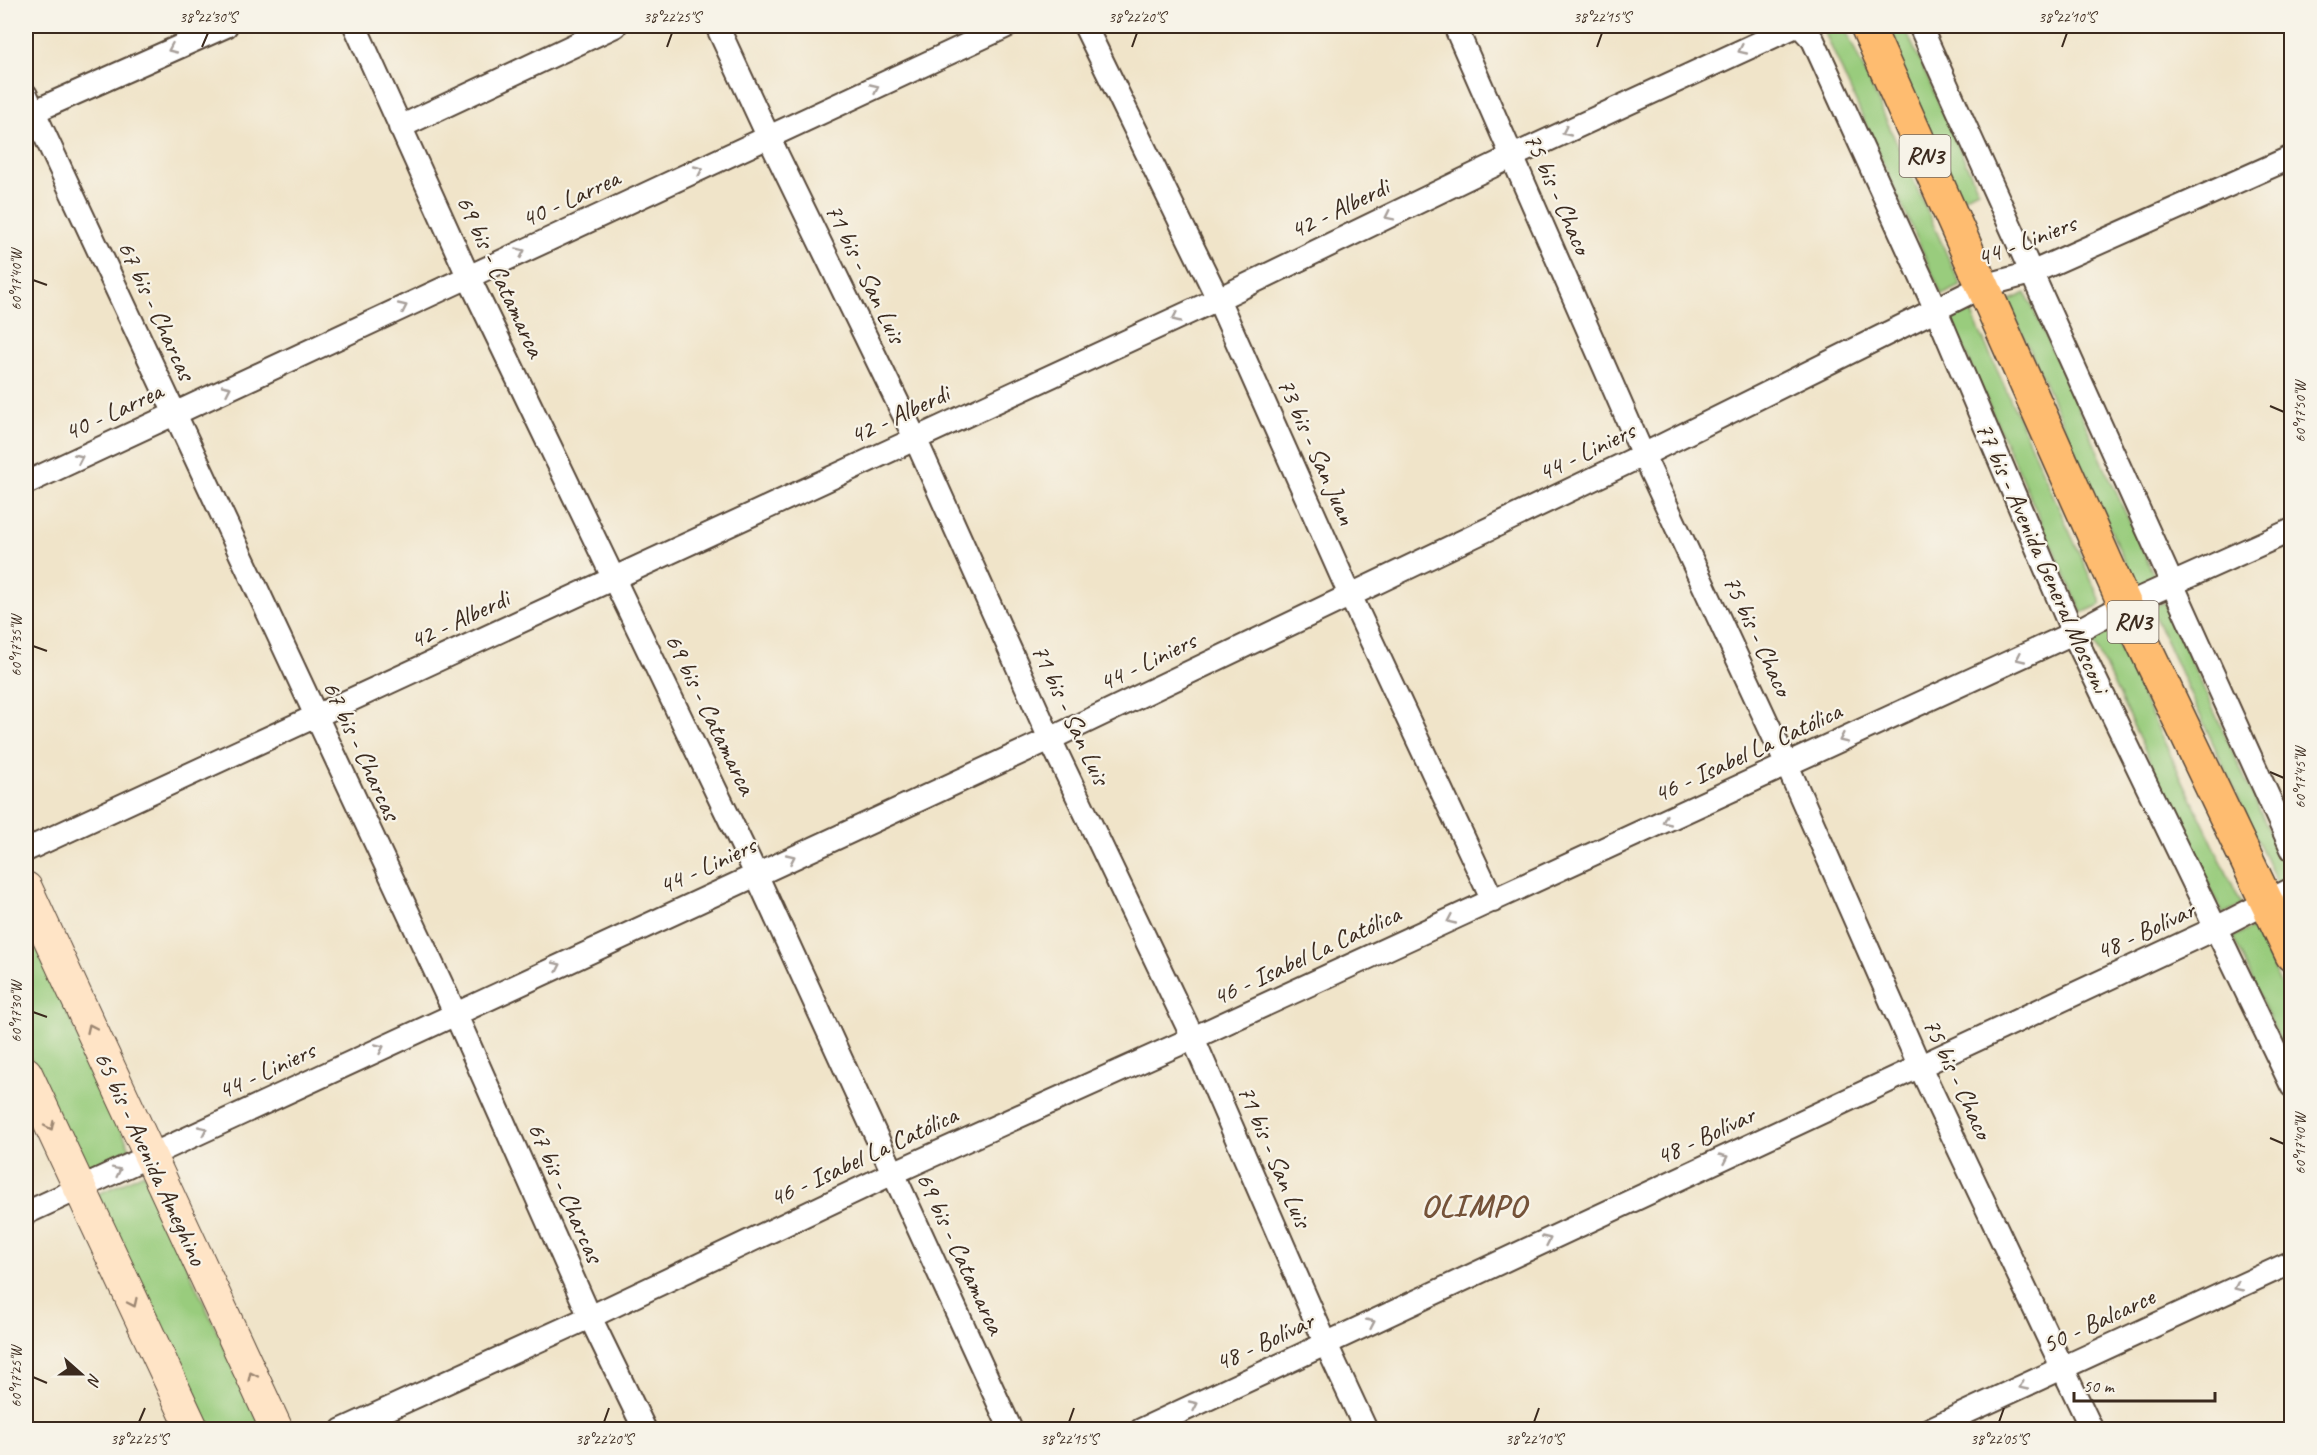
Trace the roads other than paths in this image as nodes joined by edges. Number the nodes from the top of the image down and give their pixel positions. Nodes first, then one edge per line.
1 (226, 26) edge
2 (355, 26) edge
3 (615, 26) edge
4 (717, 26) edge
5 (1007, 26) edge
6 (1085, 26) edge
7 (1455, 26) edge
8 (1798, 26) edge
9 (1867, 26) edge
10 (1920, 26) edge
11 (28, 107) edge
12 (400, 127) junction
13 (769, 138) junction
14 (1511, 157) junction
15 (2292, 157) edge
16 (2031, 273) junction
17 (468, 276) junction
18 (1983, 286) junction
19 (1218, 299) junction
20 (1936, 310) junction
21 (174, 414) junction
22 (915, 438) junction
23 (1643, 456) junction
24 (26, 483) edge
25 (2292, 530) edge
26 (614, 578) junction
27 (2171, 585) junction
28 (1350, 595) junction
29 (2125, 605) junction
30 (2073, 633) junction
31 (316, 718) junction
32 (1050, 739) junction
33 (1787, 765) junction
34 (2292, 849) edge
35 (26, 850) edge
36 (756, 874) junction
37 (26, 888) edge
38 (2279, 895) edge
39 (1493, 901) junction
40 (2216, 928) junction
41 (2292, 955) edge
42 (455, 1013) junction
43 (1193, 1038) junction
44 (1920, 1067) junction
45 (26, 1073) edge
46 (2292, 1086) edge
47 (150, 1155) junction
48 (893, 1173) junction
49 (79, 1189) junction
50 (26, 1213) edge
51 (2292, 1262) edge
52 (590, 1317) junction
53 (1326, 1344) junction
54 (2063, 1367) junction
55 (193, 1430) edge
56 (277, 1430) edge
57 (342, 1430) edge
58 (645, 1430) edge
59 (1011, 1430) edge
60 (1141, 1430) edge
61 (1366, 1430) edge
62 (1928, 1430) edge
63 (2092, 1430) edge

1 -> 11 street
2 - 12 street, 69 bis - Catamarca
3 - 12 street
4 - 13 street, 71 bis - San Luis
13 -> 5 street, 40 - Larrea
6 - 19 street, 73 bis - San Juan
7 - 14 street, 75 bis - Chaco
8 -> 14 street, 42 - Alberdi
8 - 20 street, 77 bis - Avenida General Mosconi
9 - 18 highway, RN3
10 - 16 street
11 - 21 street, 67 bis - Charcas
12 - 17 street, 69 bis - Catamarca
17 -> 13 street, 40 - Larrea
13 - 22 street, 71 bis - San Luis
14 -> 19 street, 42 - Alberdi
14 - 23 street, 75 bis - Chaco
15 - 16 street, 44 - Liniers
16 - 18 street, 44 - Liniers
16 - 27 street
21 -> 17 street, 40 - Larrea
17 - 26 street, 69 bis - Catamarca
18 - 20 street, 44 - Liniers
18 - 29 highway, RN3
19 -> 22 street, 42 - Alberdi
19 - 28 street, 73 bis - San Juan
20 - 23 street, 44 - Liniers
20 - 30 street, 77 bis - Avenida General Mosconi
24 -> 21 street, 40 - Larrea
21 - 31 street, 67 bis - Charcas
22 - 26 street, 42 - Alberdi
22 - 32 street, 71 bis - San Luis
23 - 28 street, 44 - Liniers
23 - 33 street, 75 bis - Chaco
25 - 27 street, 46 - Isabel La Católica
26 - 31 street, 42 - Alberdi
26 - 36 street, 69 bis - Catamarca
27 - 29 street, 46 - Isabel La Católica
27 - 34 street
28 - 32 street, 44 - Liniers
28 - 39 street, 73 bis - San Juan
29 - 30 street, 46 - Isabel La Católica
29 - 38 highway, RN3
30 -> 33 street, 46 - Isabel La Católica
30 - 40 street, 77 bis - Avenida General Mosconi
31 - 35 street, 42 - Alberdi
31 - 42 street, 67 bis - Charcas
36 -> 32 street, 44 - Liniers
32 - 43 street, 71 bis - San Luis
33 -> 39 street, 46 - Isabel La Católica
33 - 44 street, 75 bis - Chaco
42 -> 36 street, 44 - Liniers
36 - 48 street, 69 bis - Catamarca
47 -> 37 main road, 65 bis - Avenida Ameghino
38 - 40 street, 48 - Bolívar
38 - 41 highway, RN3
39 -> 43 street, 46 - Isabel La Católica
40 - 44 street, 48 - Bolívar
40 - 46 street, 77 bis - Avenida General Mosconi
47 -> 42 street, 44 - Liniers
42 - 52 street, 67 bis - Charcas
43 - 48 street, 46 - Isabel La Católica
43 - 53 street, 71 bis - San Luis
53 -> 44 street, 48 - Bolívar
44 - 54 street, 75 bis - Chaco
45 -> 49 main road
49 -> 47 street, 44 - Liniers
56 -> 47 main road, 65 bis - Avenida Ameghino
48 - 52 street, 46 - Isabel La Católica
48 - 59 street, 69 bis - Catamarca
49 - 50 street, 44 - Liniers
49 -> 55 main road
51 -> 54 street, 50 - Balcarce
52 - 57 street, 46 - Isabel La Católica
52 - 58 street, 67 bis - Charcas
60 -> 53 street, 48 - Bolívar
53 - 61 street, 71 bis - San Luis
54 -> 62 street, 50 - Balcarce
54 - 63 street, 75 bis - Chaco

